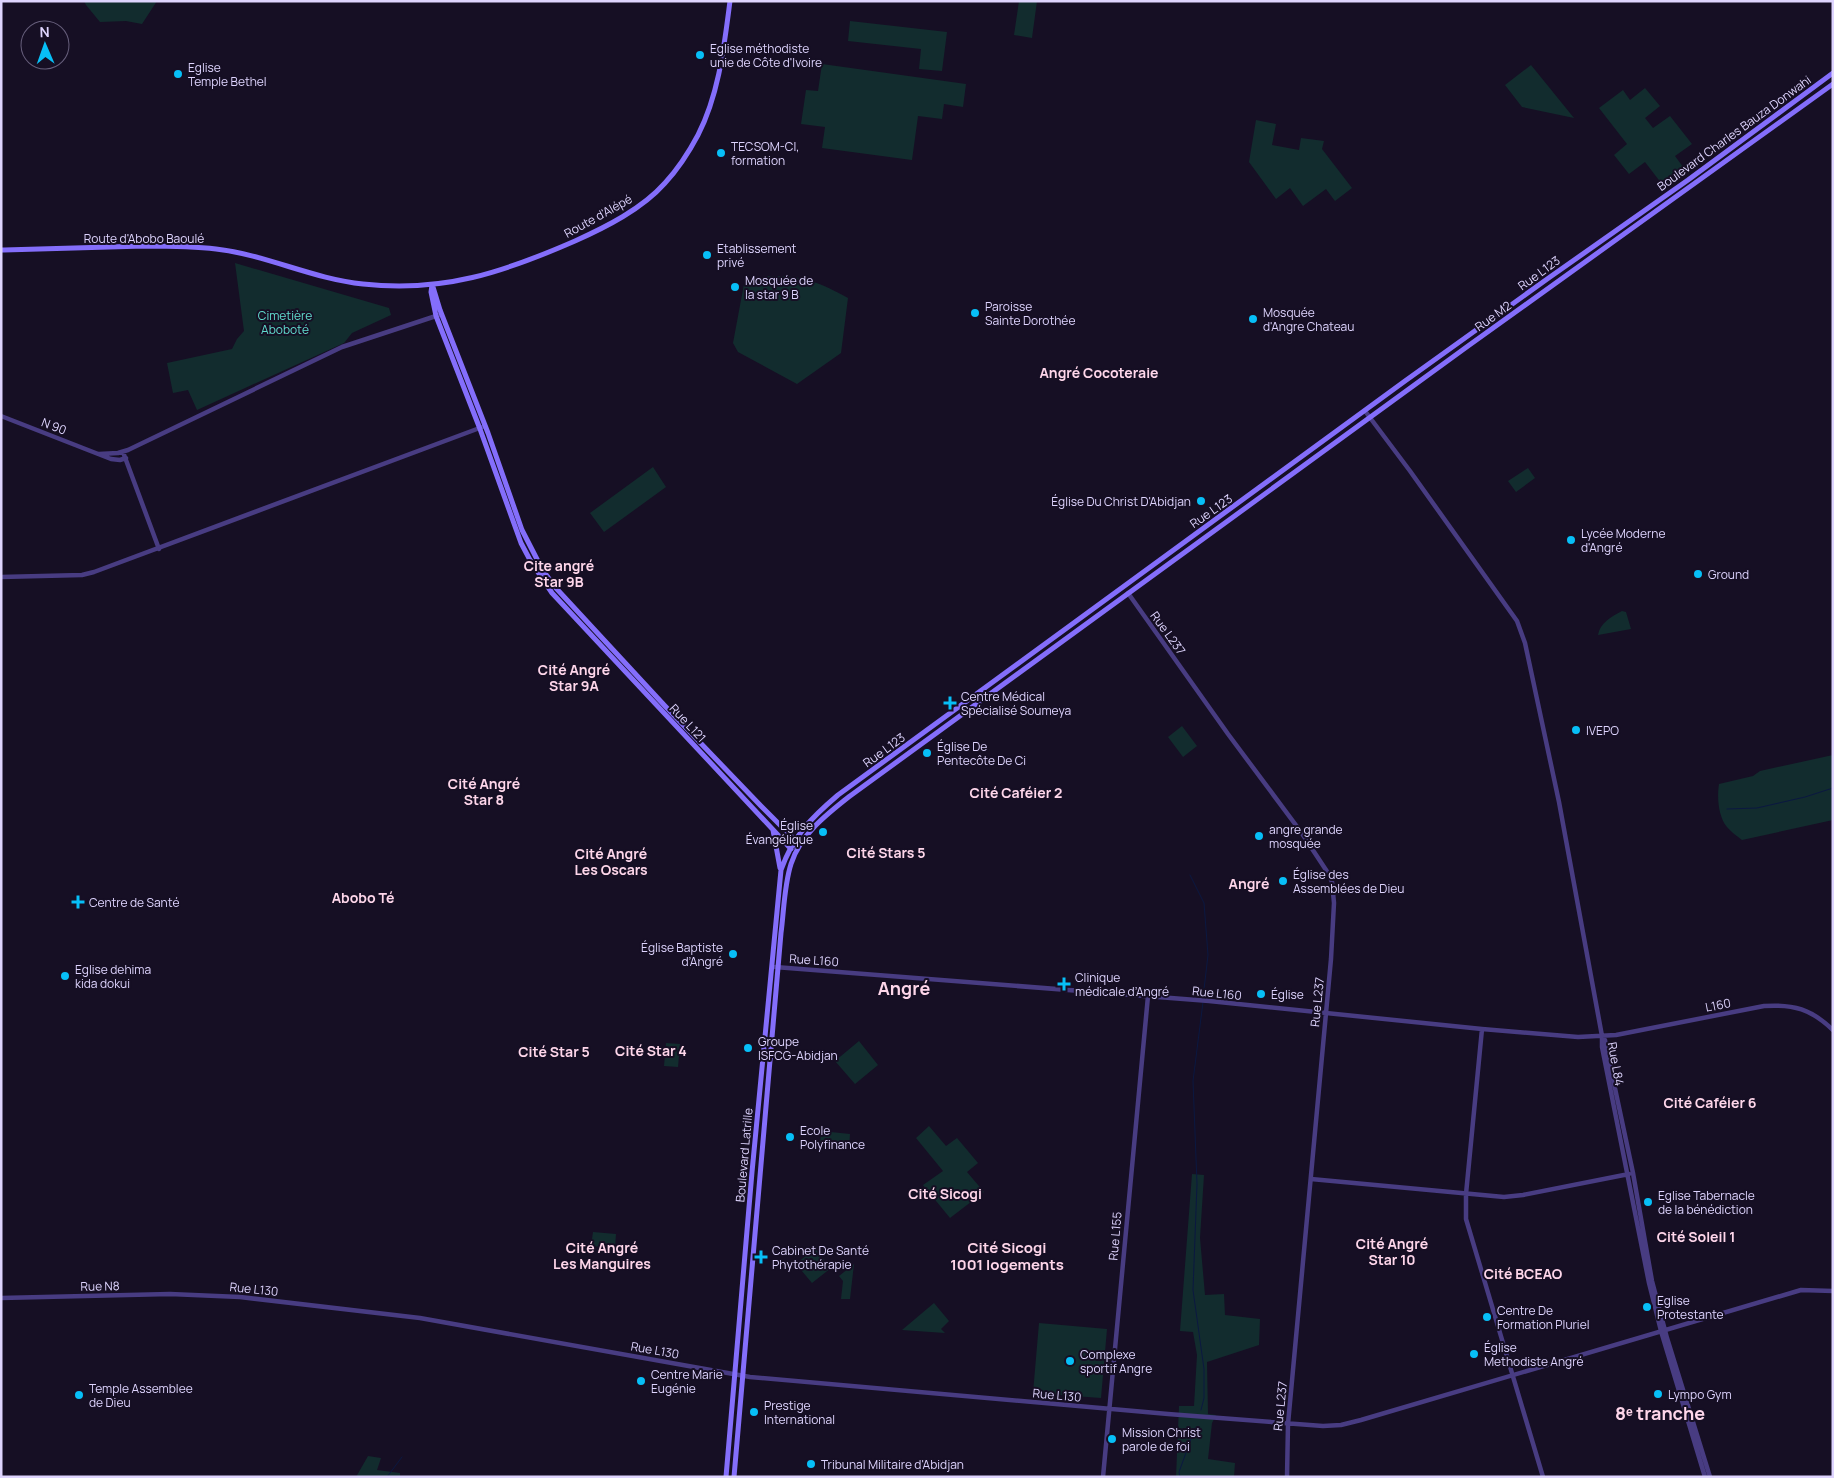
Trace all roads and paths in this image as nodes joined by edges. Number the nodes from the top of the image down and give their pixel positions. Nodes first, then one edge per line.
1 (730, 1) edge
2 (1833, 73) edge
3 (1833, 84) edge
4 (1647, 208) joint
5 (1652, 214) joint
6 (1, 250) edge
7 (432, 285) junction
8 (439, 315) junction
9 (1365, 411) junction
10 (1, 416) edge
11 (1370, 418) junction
12 (482, 428) junction
13 (132, 448) junction
14 (121, 452) junction
15 (99, 454) junction
16 (126, 458) junction
17 (120, 460) junction
18 (129, 470) junction
19 (159, 548) junction
20 (1, 576) edge
21 (1128, 594) junction
22 (772, 827) junction
23 (794, 839) junction
24 (789, 848) junction
25 (797, 850) junction
26 (781, 870) junction
27 (771, 967) junction
28 (778, 967) junction
29 (1148, 996) junction
30 (1326, 1013) junction
31 (1482, 1030) junction
32 (1833, 1030) edge
33 (1602, 1036) junction
34 (1630, 1174) junction
35 (1311, 1178) junction
36 (1466, 1194) junction
37 (1833, 1291) edge
38 (199, 1295) joint
39 (1, 1298) edge
40 (1663, 1331) junction
41 (736, 1375) junction
42 (744, 1376) junction
43 (1512, 1376) junction
44 (1110, 1409) junction
45 (1288, 1424) junction
46 (726, 1477) edge
47 (734, 1477) edge
48 (1103, 1477) edge
49 (1287, 1477) edge
50 (1543, 1477) edge
51 (1705, 1477) edge
52 (1710, 1477) edge

1 - 7 main road, Route d'Alépé
2 - 4 main road, Boulevard Charles Bauza Donwahi
3 - 5 main road, Boulevard Charles Bauza Donwahi
4 - 9 main road, Rue L123
5 - 11 main road, Rue M2
6 - 7 main road, Route d'Abobo Baoulé
7 - 8 main road
8 - 12 main road
8 - 13 street
9 - 11 street, Rue L84
9 - 23 main road, Rue L123
10 - 15 street, N 90
11 - 21 main road, Rue L123
11 - 33 street, Rue L84
12 - 19 street
12 - 22 main road, Rue L121
12 - 23 main road
13 - 14 street
13 - 16 street
14 - 15 street, N 90
14 - 16 street
14 - 17 street
15 - 17 street, N 90
16 - 17 street
16 - 18 street
17 - 18 street
18 - 19 street
19 - 20 street
21 - 25 main road, Rue L123
21 - 30 street, Rue L237
22 - 24 main road, Rue L121
22 - 26 main road
23 - 24 main road, Boulevard Latrille
23 - 25 main road
24 - 25 main road
24 - 26 main road, Boulevard Latrille
25 - 28 main road, Boulevard Latrille
26 - 27 main road, Boulevard Latrille
27 - 28 street, Rue L160
27 - 41 main road, Boulevard Latrille
28 - 29 street, Rue L160
28 - 42 main road, Boulevard Latrille
29 - 30 street, Rue L160
29 - 44 street, Rue L155
30 - 31 street, Rue L160
30 - 35 street, Rue L237
31 - 33 street, Rue L160
31 - 36 street
32 - 33 street, L160
33 - 34 street, Rue L84
34 - 36 street
34 - 40 street, Rue L84
35 - 36 street
35 - 45 street, Rue L237
36 - 43 street
37 - 40 street, Rue L130
38 - 39 street, Rue N8
38 - 41 street, Rue L130
40 - 43 street, Rue L130
40 - 51 street, Rue L84
40 - 52 street, Rue L84
41 - 42 street, Rue L130
41 - 46 main road, Boulevard Latrille
42 - 44 street, Rue L130
42 - 47 main road, Boulevard Latrille
43 - 45 street, Rue L130
43 - 50 street
44 - 45 street, Rue L130
44 - 48 street, Rue L155
45 - 49 street, Rue L237

